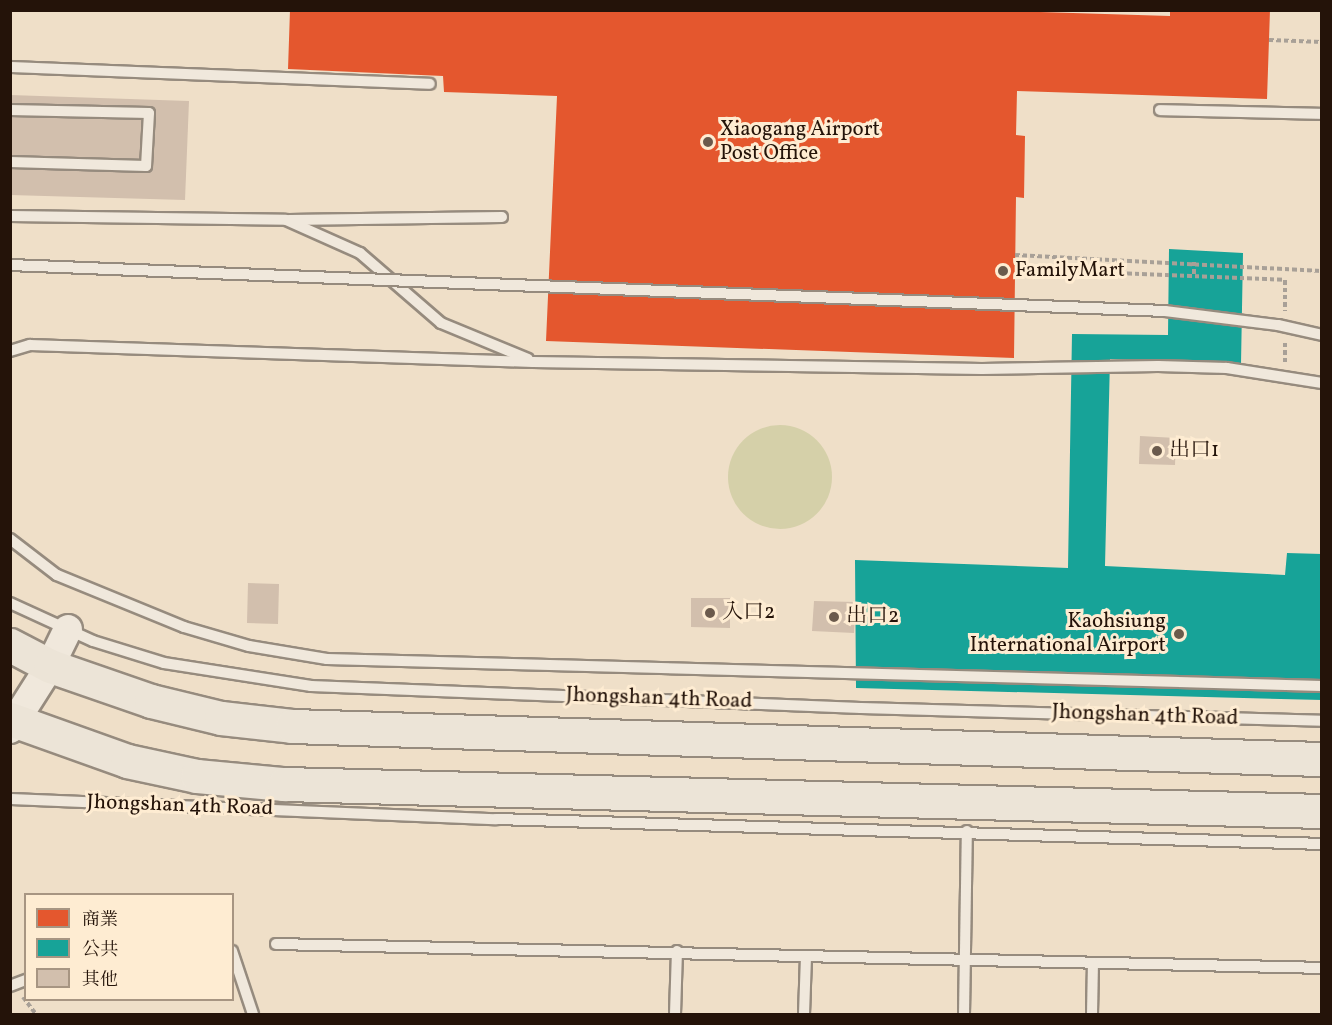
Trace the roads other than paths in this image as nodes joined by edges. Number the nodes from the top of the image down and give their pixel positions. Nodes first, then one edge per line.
1 (10, 67) edge
2 (430, 84) dead end
3 (10, 110) edge
4 (1160, 110) dead end
5 (1322, 114) edge
6 (10, 162) edge
7 (10, 216) edge
8 (502, 217) dead end
9 (285, 220) junction
10 (10, 265) edge
11 (1322, 335) edge
12 (10, 351) edge
13 (533, 362) junction
14 (1322, 383) edge
15 (10, 539) edge
16 (10, 603) edge
17 (68, 630) junction
18 (10, 645) edge
19 (50, 666) junction
20 (1322, 686) edge
21 (1322, 721) edge
22 (12, 723) edge
23 (1322, 759) edge
24 (10, 799) edge
25 (1322, 811) edge
26 (967, 831) junction
27 (1322, 844) edge
28 (276, 944) dead end
29 (677, 951) junction
30 (806, 956) junction
31 (234, 957) edge
32 (965, 959) junction
33 (1093, 963) junction
34 (1322, 968) edge
35 (253, 1014) edge
36 (675, 1014) edge
37 (804, 1014) edge
38 (964, 1014) edge
39 (1092, 1014) edge

1 - 2 lane
3 - 6 lane
4 - 5 lane
7 - 9 lane
8 - 9 lane
9 - 13 lane
10 - 11 lane, bridge
12 - 13 lane
13 - 14 lane
15 - 20 lane
16 - 17 lane, Jhongshan 4th Road
17 - 19 street
17 - 21 lane, Jhongshan 4th Road
18 - 19 main road, Jhongshan 4th Road
19 - 22 street
19 - 23 main road, Jhongshan 4th Road
22 - 25 main road, Jhongshan 4th Road
24 - 26 lane, Jhongshan 4th Road
26 - 27 lane, Jhongshan 4th Road
26 - 32 lane
28 - 29 lane
29 - 30 lane
29 - 36 lane
30 - 32 lane
30 - 37 lane
31 - 35 lane
32 - 33 lane
32 - 38 lane
33 - 34 lane
33 - 39 lane

